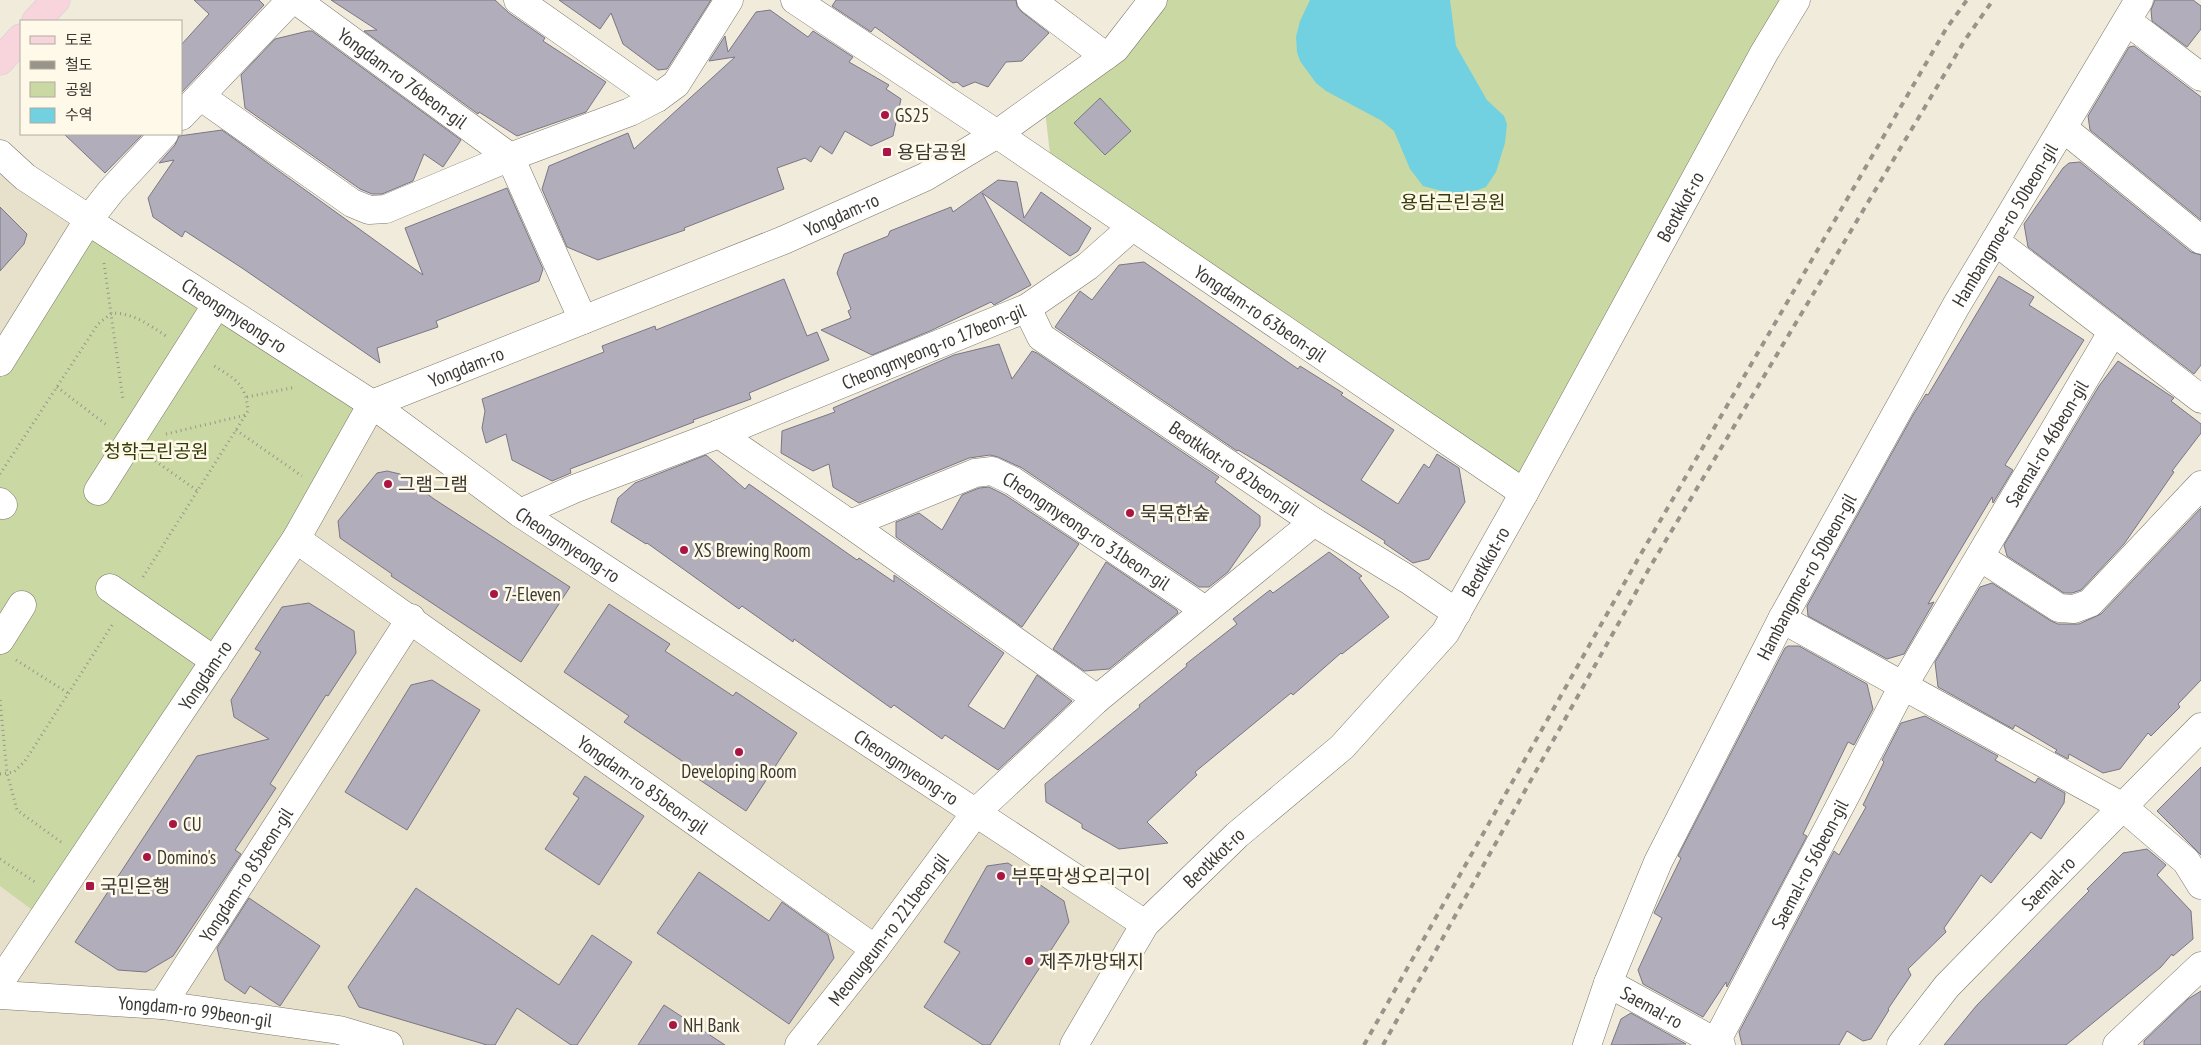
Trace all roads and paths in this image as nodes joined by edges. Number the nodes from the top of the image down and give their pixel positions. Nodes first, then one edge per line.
1 (56, 0) edge
2 (291, 0) edge
3 (296, 0) edge
4 (518, 0) edge
5 (729, 0) edge
6 (795, 0) edge
7 (1030, 0) edge
8 (1153, 0) edge
9 (1796, 0) edge
10 (2133, 11) edge
11 (37, 20) edge
12 (20, 39) edge
13 (1105, 56) junction
14 (0, 61) edge
15 (2201, 77) edge
16 (200, 96) junction
17 (657, 98) junction
18 (182, 115) edge
19 (2063, 128) junction
20 (997, 134) junction
21 (163, 135) edge
22 (0, 154) edge
23 (510, 157) junction
24 (94, 223) junction
25 (1132, 228) junction
26 (2201, 240) edge
27 (1995, 241) junction
28 (217, 304) junction
29 (1028, 308) junction
30 (112, 313) junction
31 (583, 320) junction
32 (2113, 331) junction
33 (187, 349) junction
34 (0, 362) edge
35 (333, 379) junction
36 (240, 383) dead end
37 (247, 397) dead end
38 (2201, 399) edge
39 (372, 404) junction
40 (246, 415) dead end
41 (236, 430) dead end
42 (719, 434) junction
43 (129, 443) junction
44 (0, 474) edge
45 (2201, 485) edge
46 (98, 491) dead end
47 (324, 491) junction
48 (1524, 493) junction
49 (520, 513) junction
50 (1314, 522) junction
51 (850, 524) junction
52 (296, 539) junction
53 (1980, 557) junction
54 (110, 588) dead end
55 (22, 605) dead end
56 (1205, 610) junction
57 (1456, 613) junction
58 (411, 618) junction
59 (1782, 619) junction
60 (8, 650) edge
61 (215, 661) junction
62 (1903, 686) junction
63 (68, 694) dead end
64 (1097, 699) junction
65 (0, 700) edge
66 (2201, 727) edge
67 (2123, 807) junction
68 (976, 812) junction
69 (83, 858) junction
70 (0, 859) edge
71 (2201, 885) edge
72 (57, 897) junction
73 (1145, 924) junction
74 (875, 949) junction
75 (2201, 966) edge
76 (0, 982) edge
77 (1608, 983) junction
78 (0, 995) edge
79 (162, 1006) junction
80 (1718, 1044) edge
81 (2120, 1044) edge
82 (389, 1045) edge
83 (799, 1045) edge
84 (1074, 1045) edge
85 (1587, 1045) edge
86 (1901, 1045) edge

1 - 11 main road
2 - 16 street
3 - 23 street, Yongdam-ro 76beon-gil
4 - 17 street
5 - 17 street
6 - 20 street, Yongdam-ro 63beon-gil
7 - 13 street
8 - 13 street, Yongdam-ro
9 - 48 street, Beotkkot-ro
10 - 15 street, Hambangmoe-ro 50beon-gil
10 - 19 street, Hambangmoe-ro 50beon-gil
12 - 14 main road
13 - 20 street, Yongdam-ro
16 - 18 street
16 - 23 street
17 - 23 street
19 - 26 street, Hambangmoe-ro 50beon-gil
19 - 27 street, Hambangmoe-ro 50beon-gil
20 - 25 street, Yongdam-ro 63beon-gil
20 - 31 street, Yongdam-ro
21 - 24 street
22 - 24 street, Cheongmyeong-ro
23 - 31 street, Yongdam-ro 76beon-gil
24 - 28 street, Cheongmyeong-ro
24 - 30 path
24 - 34 street
25 - 29 street, Cheongmyeong-ro 17beon-gil
25 - 48 street, Yongdam-ro 63beon-gil
27 - 32 street
27 - 59 street, Hambangmoe-ro 50beon-gil
28 - 33 street
28 - 35 street, Cheongmyeong-ro
29 - 42 street, Cheongmyeong-ro 17beon-gil
29 - 50 street, Beotkkot-ro 82beon-gil
30 - 33 path
30 - 43 path
30 - 44 path
31 - 39 street, Yongdam-ro
32 - 38 street
32 - 53 street, Saemal-ro 46beon-gil
33 - 36 path
33 - 43 street
35 - 37 path
35 - 39 street, Cheongmyeong-ro
39 - 47 street, Yongdam-ro
39 - 49 street, Cheongmyeong-ro
40 - 43 path
41 - 47 path
42 - 49 street, Cheongmyeong-ro 17beon-gil
42 - 51 street
43 - 46 street
45 - 53 street
47 - 52 street, Yongdam-ro
48 - 57 street, Beotkkot-ro
49 - 68 street, Cheongmyeong-ro
50 - 56 street
50 - 57 street, Beotkkot-ro 82beon-gil
51 - 56 street, Cheongmyeong-ro 31beon-gil
51 - 64 street
52 - 58 street, Yongdam-ro 85beon-gil
52 - 61 street, Yongdam-ro
53 - 62 street, Saemal-ro 46beon-gil
54 - 61 street
55 - 60 street
56 - 64 street
57 - 73 street, Beotkkot-ro
58 - 74 street, Yongdam-ro 85beon-gil
58 - 79 street, Yongdam-ro 85beon-gil
59 - 62 street
59 - 77 street, Hambangmoe-ro 50beon-gil
60 - 63 path
61 - 69 street, Yongdam-ro
62 - 67 street
62 - 80 street, Saemal-ro 56beon-gil
64 - 68 street
65 - 69 path
66 - 67 street, Saemal-ro
67 - 71 street
67 - 86 street, Saemal-ro
68 - 73 street, Cheongmyeong-ro
68 - 74 street, Meonugeum-ro 221beon-gil
69 - 72 street, Yongdam-ro
70 - 72 path
72 - 76 street, Yongdam-ro
73 - 84 street, Beotkkot-ro
74 - 83 street, Meonugeum-ro 221beon-gil
75 - 81 street
77 - 80 street, Saemal-ro
77 - 85 street, Hambangmoe-ro 50beon-gil
78 - 79 street, Yongdam-ro 99beon-gil
79 - 82 street, Yongdam-ro 99beon-gil

